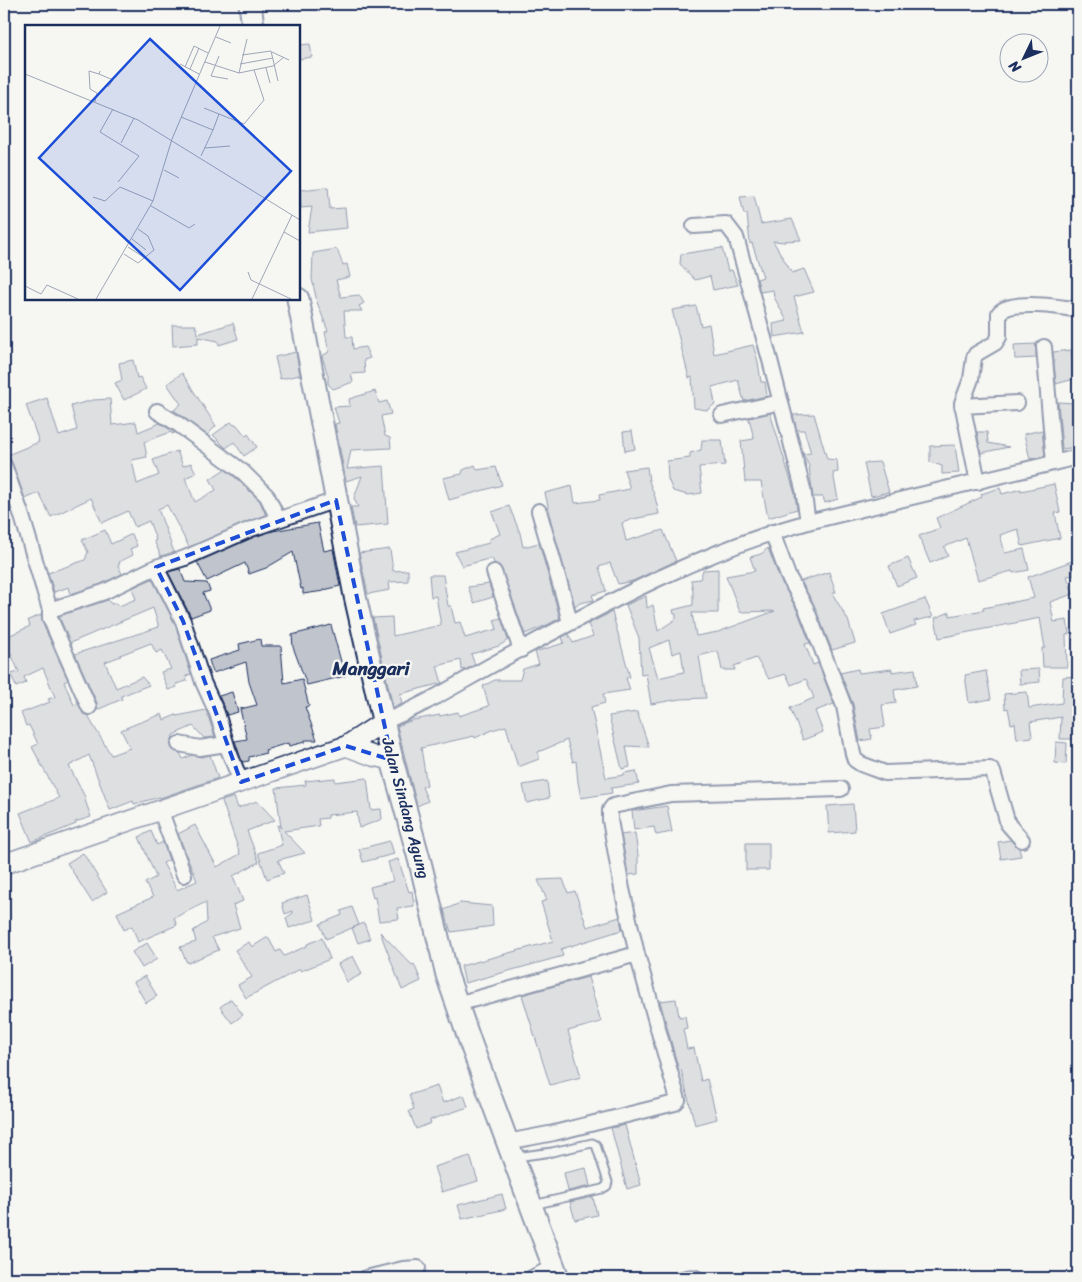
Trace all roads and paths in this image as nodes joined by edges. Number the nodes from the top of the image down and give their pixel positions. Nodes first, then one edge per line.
1 (250, 4) edge
2 (254, 25) edge
3 (694, 226) dead end
4 (298, 300) edge
5 (1078, 310) edge
6 (1044, 347) dead end
7 (781, 402) junction
8 (1017, 403) dead end
9 (962, 406) junction
10 (157, 411) dead end
11 (722, 416) dead end
12 (1078, 457) edge
13 (1054, 463) junction
14 (4, 466) edge
15 (978, 482) junction
16 (336, 500) junction
17 (539, 511) dead end
18 (278, 519) junction
19 (808, 522) junction
20 (772, 532) junction
21 (156, 567) junction
22 (494, 572) dead end
23 (50, 610) junction
24 (570, 623) junction
25 (521, 650) junction
26 (89, 708) dead end
27 (383, 722) junction
28 (179, 744) dead end
29 (226, 744) junction
30 (346, 746) junction
31 (392, 760) junction
32 (242, 782) junction
33 (841, 789) dead end
34 (160, 809) junction
35 (1022, 840) dead end
36 (8, 862) edge
37 (184, 875) dead end
38 (637, 954) junction
39 (457, 1004) junction
40 (509, 1150) junction
41 (531, 1206) junction
42 (418, 1268) dead end
43 (555, 1273) edge
44 (366, 1278) edge
45 (532, 1278) edge
46 (673, 1278) edge
47 (703, 1278) edge

1 - 2 main road
3 - 7 street
4 - 16 main road
5 - 9 street
6 - 13 street
7 - 11 street
7 - 19 street
8 - 9 street
9 - 15 street
10 - 18 street
12 - 13 street
13 - 15 street
14 - 23 street
15 - 19 street
16 - 18 street
16 - 27 main road
17 - 24 street
18 - 21 street
19 - 20 street
20 - 24 street
20 - 35 street
21 - 23 street
21 - 29 street
22 - 25 street
23 - 26 street
24 - 25 street
25 - 27 street
27 - 30 main road, Jalan Sindang Agung
27 - 31 main road, Jalan Sindang Agung
28 - 29 street
29 - 32 street
30 - 31 main road
30 - 32 main road, Jalan Sindang Agung
31 - 39 main road, Jalan Sindang Agung
32 - 34 main road, Jalan Sindang Agung
33 - 38 street
34 - 36 main road, Jalan Sindang Agung
34 - 37 street
38 - 39 street
38 - 40 street
39 - 40 main road, Jalan Sindang Agung
40 - 41 main road, Jalan Sindang Agung
40 - 41 lane
41 - 43 main road, Jalan Sindang Agung
42 - 44 street
43 - 45 street
46 - 47 lane

